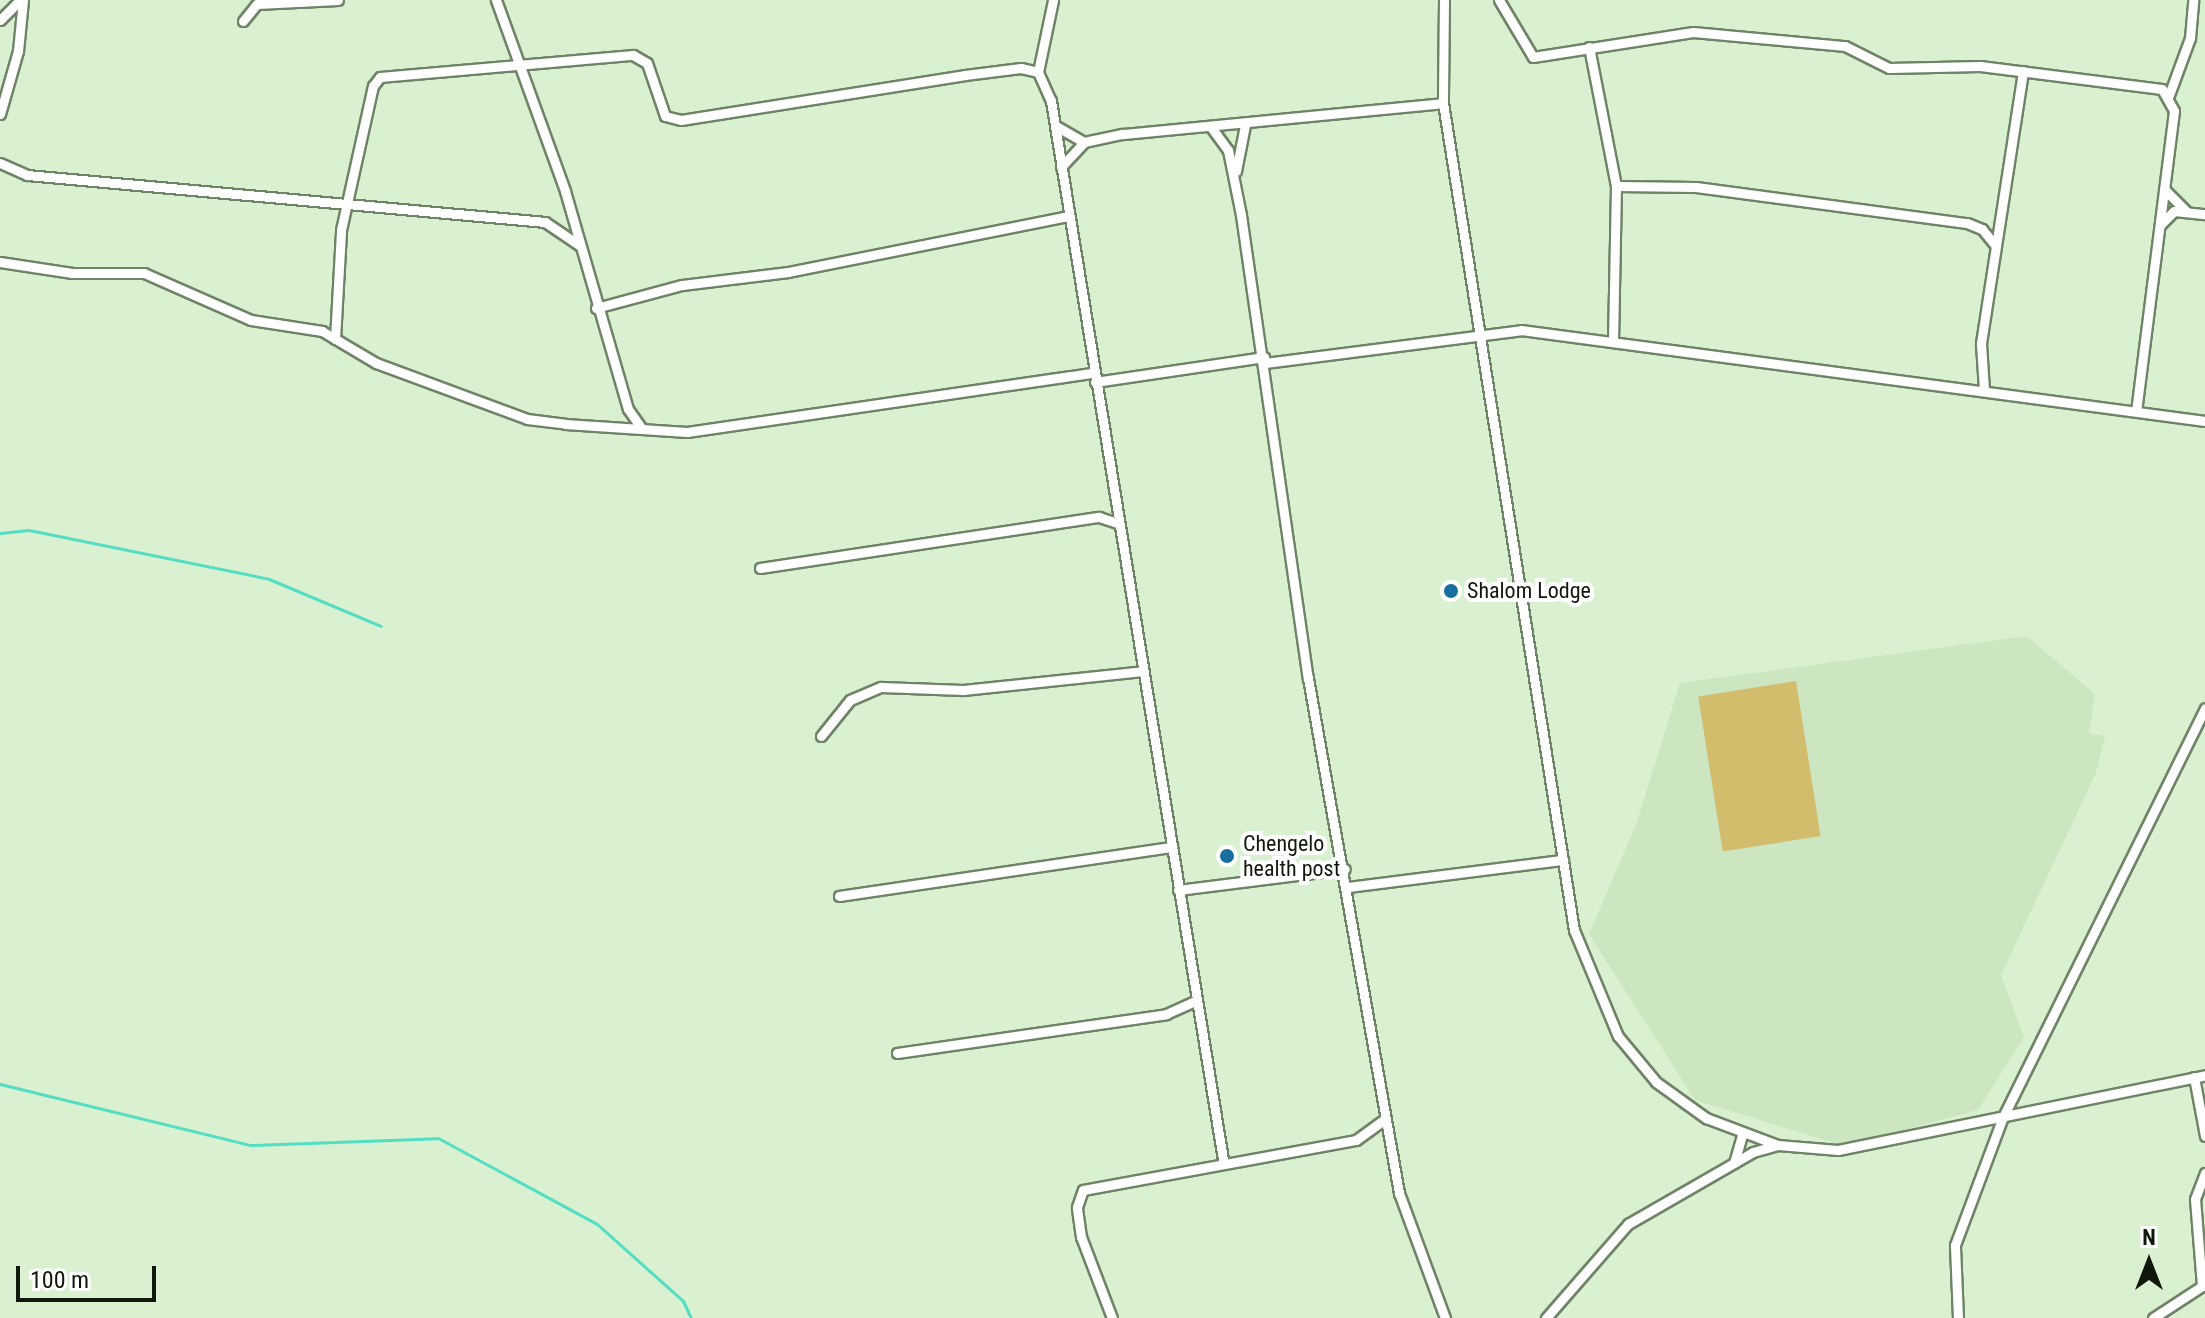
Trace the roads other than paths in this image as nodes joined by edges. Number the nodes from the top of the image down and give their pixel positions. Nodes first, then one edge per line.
1 (21, 0) edge
2 (338, 0) edge
3 (496, 0) edge
4 (1053, 0) edge
5 (1444, 0) edge
6 (1499, 0) edge
7 (2193, 0) edge
8 (8, 4) edge
9 (0, 20) edge
10 (243, 21) dead end
11 (1589, 47) junction
12 (515, 50) junction
13 (520, 64) junction
14 (503, 65) junction
15 (2023, 71) junction
16 (1038, 72) junction
17 (2169, 95) junction
18 (1443, 103) junction
19 (0, 114) edge
20 (1054, 123) junction
21 (1245, 125) junction
22 (1211, 127) junction
23 (1084, 142) junction
24 (0, 163) edge
25 (1061, 168) junction
26 (1235, 182) junction
27 (1616, 186) junction
28 (2164, 189) junction
29 (348, 199) junction
30 (2186, 211) junction
31 (570, 212) junction
32 (2205, 214) edge
33 (1069, 216) junction
34 (555, 225) junction
35 (2159, 227) junction
36 (1994, 244) junction
37 (579, 245) junction
38 (0, 262) edge
39 (592, 292) junction
40 (610, 301) junction
41 (596, 308) junction
42 (332, 309) junction
43 (312, 327) junction
44 (1482, 332) junction
45 (335, 339) junction
46 (1613, 340) junction
47 (1264, 360) junction
48 (1094, 377) junction
49 (1984, 390) junction
50 (628, 409) junction
51 (2136, 411) junction
52 (2205, 421) edge
53 (618, 428) junction
54 (642, 429) junction
55 (1115, 502) junction
56 (1099, 517) junction
57 (1118, 523) junction
58 (760, 568) dead end
59 (1143, 671) junction
60 (2205, 709) edge
61 (821, 736) dead end
62 (1172, 847) junction
63 (1563, 860) junction
64 (1345, 869) junction
65 (1348, 887) junction
66 (1178, 890) junction
67 (839, 896) dead end
68 (1195, 1001) junction
69 (897, 1053) dead end
70 (2205, 1075) edge
71 (2194, 1077) junction
72 (2002, 1119) junction
73 (1384, 1120) junction
74 (1742, 1135) junction
75 (2205, 1136) edge
76 (1778, 1145) junction
77 (1223, 1160) junction
78 (1734, 1163) junction
79 (2205, 1173) edge
80 (1112, 1318) edge
81 (1445, 1318) edge
82 (1546, 1318) edge
83 (1958, 1318) edge
84 (2153, 1318) edge

1 - 8 street
1 - 19 street
2 - 10 street
3 - 12 street
4 - 16 street
5 - 18 street
6 - 11 street
7 - 17 street
8 - 9 street
11 - 15 street
11 - 27 street
12 - 13 street
12 - 14 street
13 - 14 street
13 - 16 street
13 - 31 street
14 - 29 street
15 - 17 street
15 - 36 street
16 - 20 street
17 - 28 street
18 - 21 street
18 - 44 street
20 - 23 street
20 - 25 street
21 - 22 street
21 - 26 street
22 - 23 street
22 - 26 street
23 - 25 street
24 - 29 street
25 - 33 street
26 - 47 street
27 - 36 street
27 - 46 street
28 - 30 street
28 - 35 street
29 - 34 street
29 - 42 street
30 - 32 street
30 - 35 street
31 - 34 street
31 - 37 street
33 - 40 street
33 - 48 street
34 - 37 street
35 - 51 street
36 - 49 street
37 - 39 street
38 - 43 street
39 - 40 street
39 - 41 street
40 - 41 street
41 - 50 street
42 - 43 street
42 - 45 street
43 - 45 street
44 - 46 street
44 - 47 street
44 - 63 street
45 - 53 street
46 - 49 street
47 - 48 street
47 - 64 street
48 - 54 street
48 - 55 street
49 - 51 street
50 - 53 street
50 - 54 street
51 - 52 street
53 - 54 street
55 - 56 street
55 - 57 street
56 - 57 street
56 - 58 street
57 - 59 street
59 - 61 street
59 - 62 street
60 - 72 street
62 - 66 street
62 - 67 street
63 - 65 street
63 - 74 street
64 - 65 street
64 - 66 street
65 - 73 street
66 - 68 street
68 - 69 street
68 - 77 street
70 - 71 street
71 - 72 street
71 - 75 street
72 - 76 street
72 - 83 street
73 - 77 street
73 - 81 street
74 - 76 street
74 - 78 street
76 - 78 street
77 - 80 street
78 - 82 street
79 - 84 street

